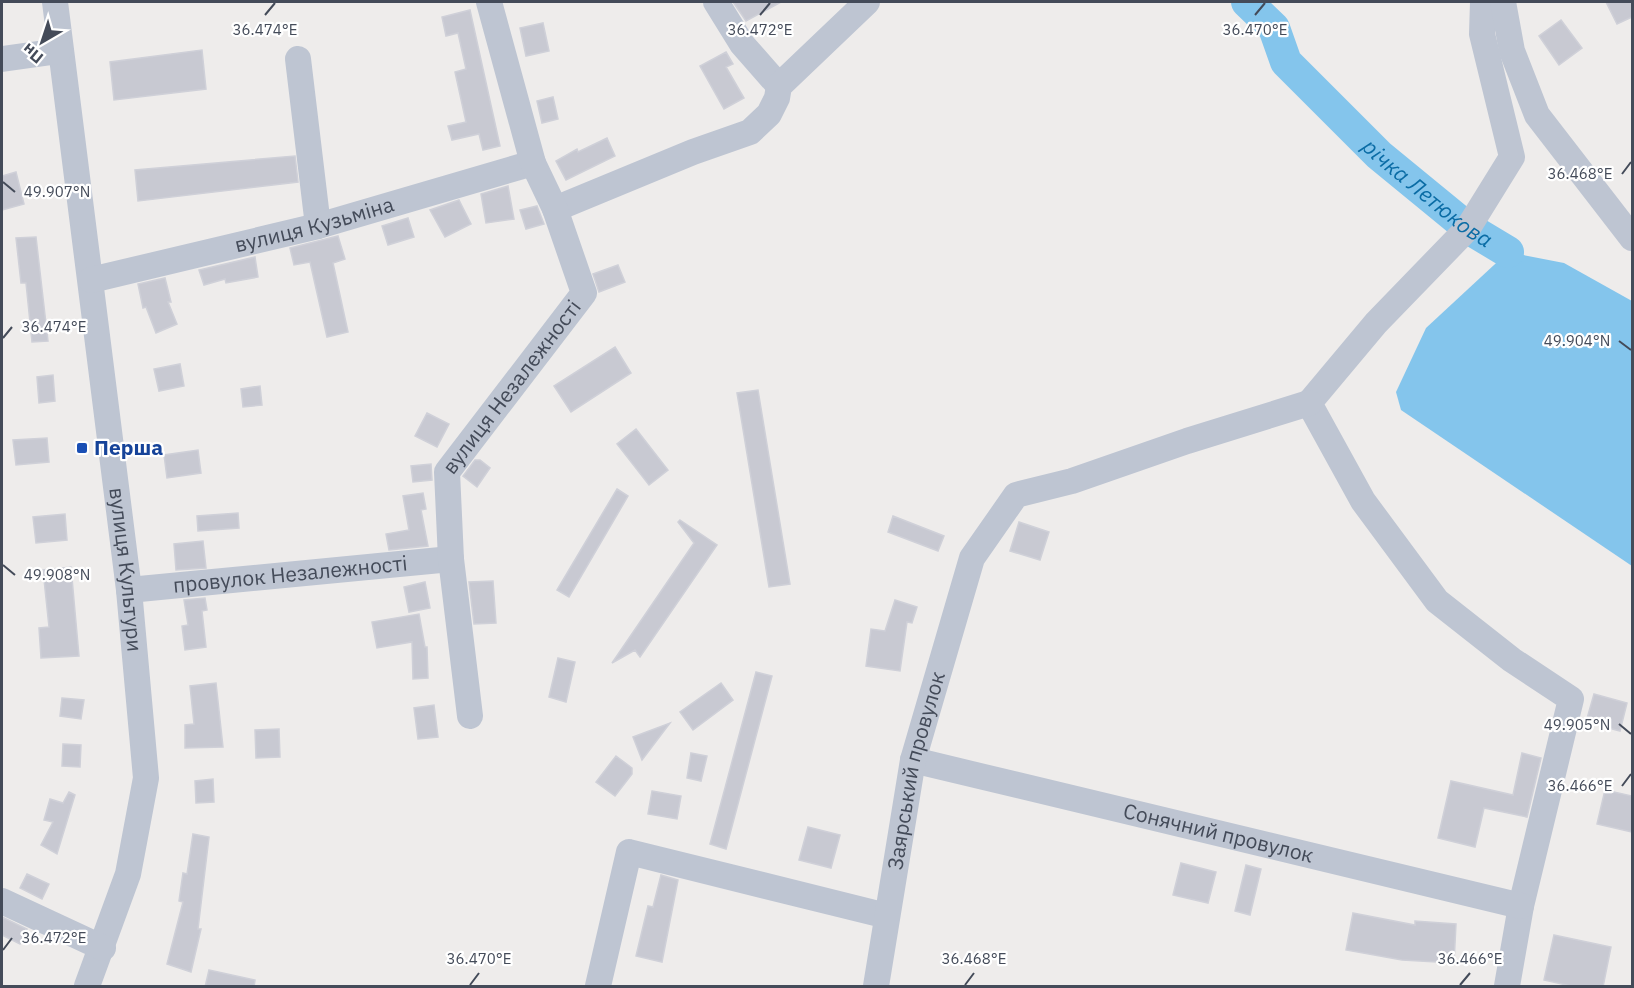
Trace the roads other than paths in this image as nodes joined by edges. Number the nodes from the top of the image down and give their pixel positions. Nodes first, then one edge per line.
1 (55, 2) edge
2 (489, 2) edge
3 (716, 2) edge
4 (867, 2) edge
5 (1486, 2) edge
6 (59, 51) junction
7 (2, 59) edge
8 (298, 59) dead end
9 (779, 86) junction
10 (533, 163) junction
11 (555, 209) junction
12 (318, 226) junction
13 (1632, 238) edge
14 (92, 280) junction
15 (1309, 404) junction
16 (451, 559) junction
17 (129, 590) junction
18 (470, 716) dead end
19 (913, 760) junction
20 (2, 901) edge
21 (1521, 906) junction
22 (887, 916) junction
23 (103, 948) junction
24 (87, 987) edge
25 (598, 987) edge
26 (876, 987) edge
27 (1508, 987) edge

1 - 6 street, вулиця Культури
2 - 10 street, вулиця Незалежності
3 - 9 street
4 - 9 street
5 - 13 street
5 - 15 street
6 - 7 street
6 - 14 street, вулиця Культури
8 - 12 street
9 - 11 street
10 - 11 street, вулиця Незалежності
10 - 12 street, вулиця Кузьміна
11 - 16 street, вулиця Незалежності
12 - 14 street, вулиця Кузьміна
14 - 17 street, вулиця Культури
15 - 19 street, Заярський провулок
15 - 21 street
16 - 17 street, провулок Незалежності
16 - 18 street, вулиця Незалежності
17 - 23 street, вулиця Культури
19 - 21 street, Сонячний провулок
19 - 22 street, Заярський провулок
20 - 23 street
21 - 27 street
22 - 25 street
22 - 26 street, Заярський провулок
23 - 24 street, вулиця Культури

